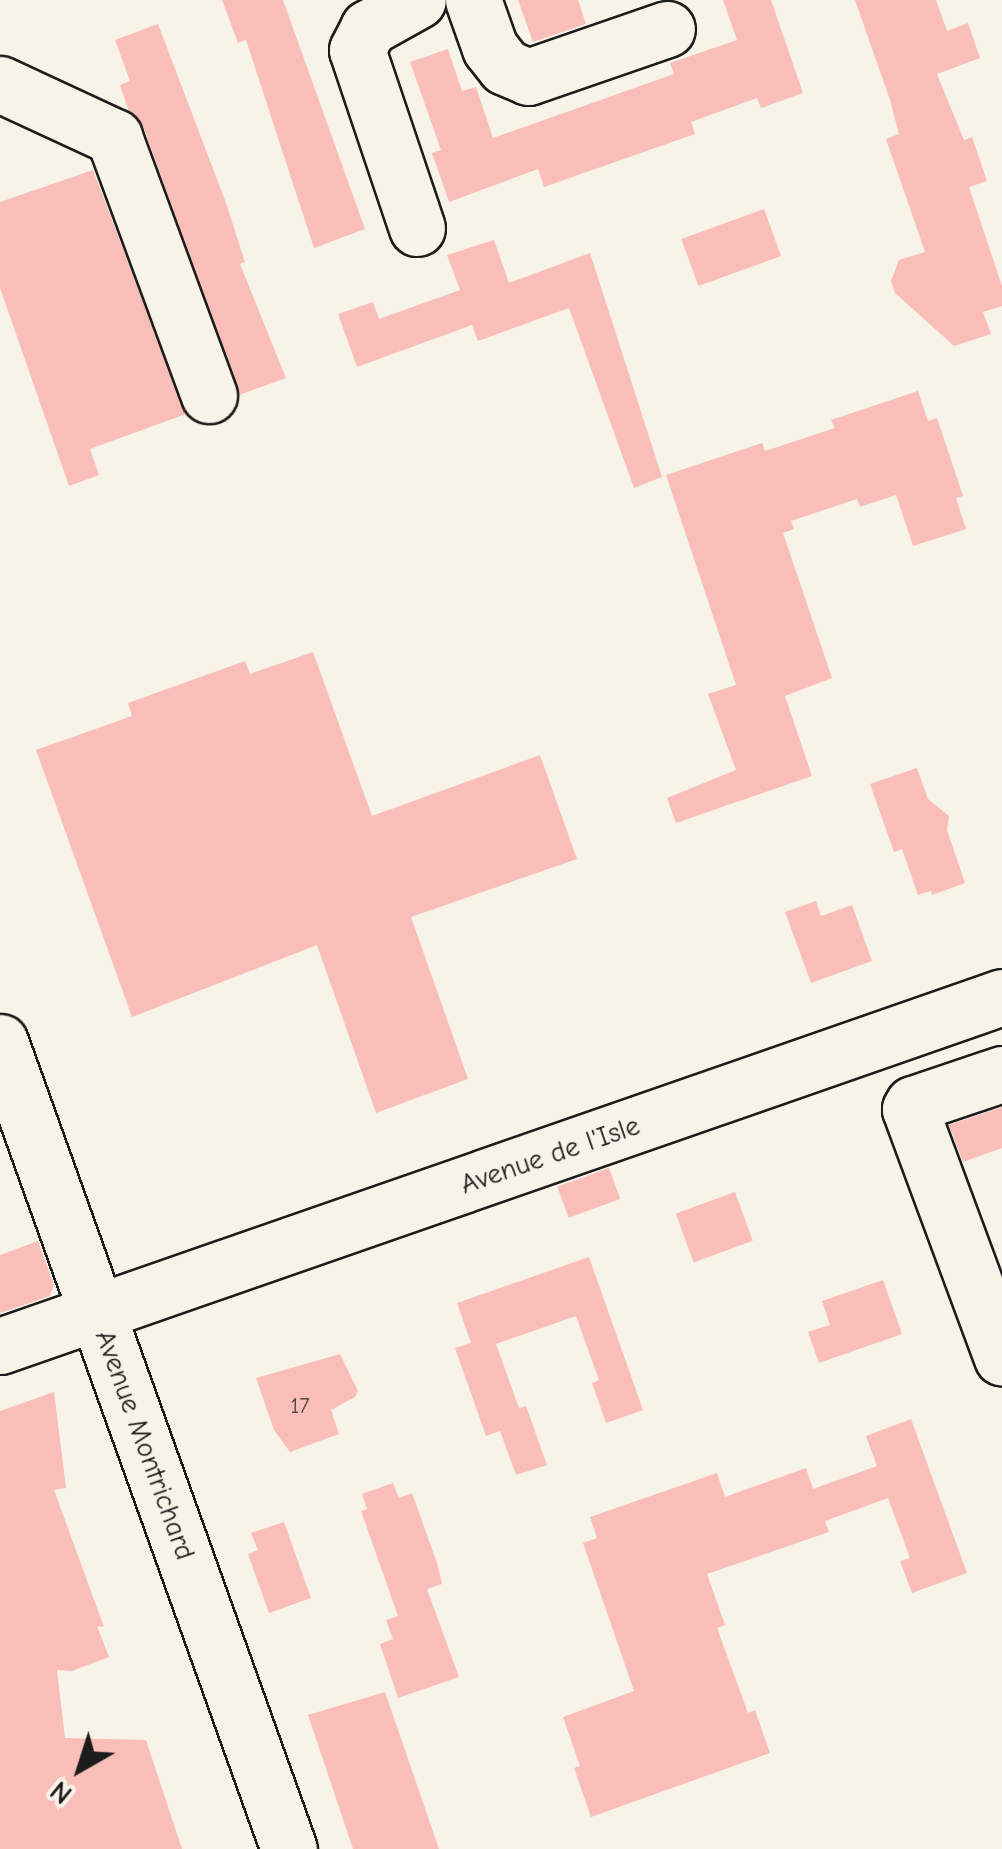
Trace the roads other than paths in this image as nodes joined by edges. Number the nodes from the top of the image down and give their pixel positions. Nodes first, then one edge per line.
1 (418, 0) edge
2 (473, 0) edge
3 (667, 28) dead end
4 (0, 84) edge
5 (417, 228) dead end
6 (209, 395) dead end
7 (1002, 997) edge
8 (0, 1042) edge
9 (1002, 1074) edge
10 (98, 1312) junction
11 (0, 1346) edge
12 (1002, 1358) edge
13 (289, 1849) edge

1 - 5 street
2 - 3 street
4 - 6 street
7 - 10 street, Avenue de l'Isle
8 - 10 street, Avenue Montrichard
9 - 12 street
10 - 11 street, Avenue de l'Isle
10 - 13 street, Avenue Montrichard

